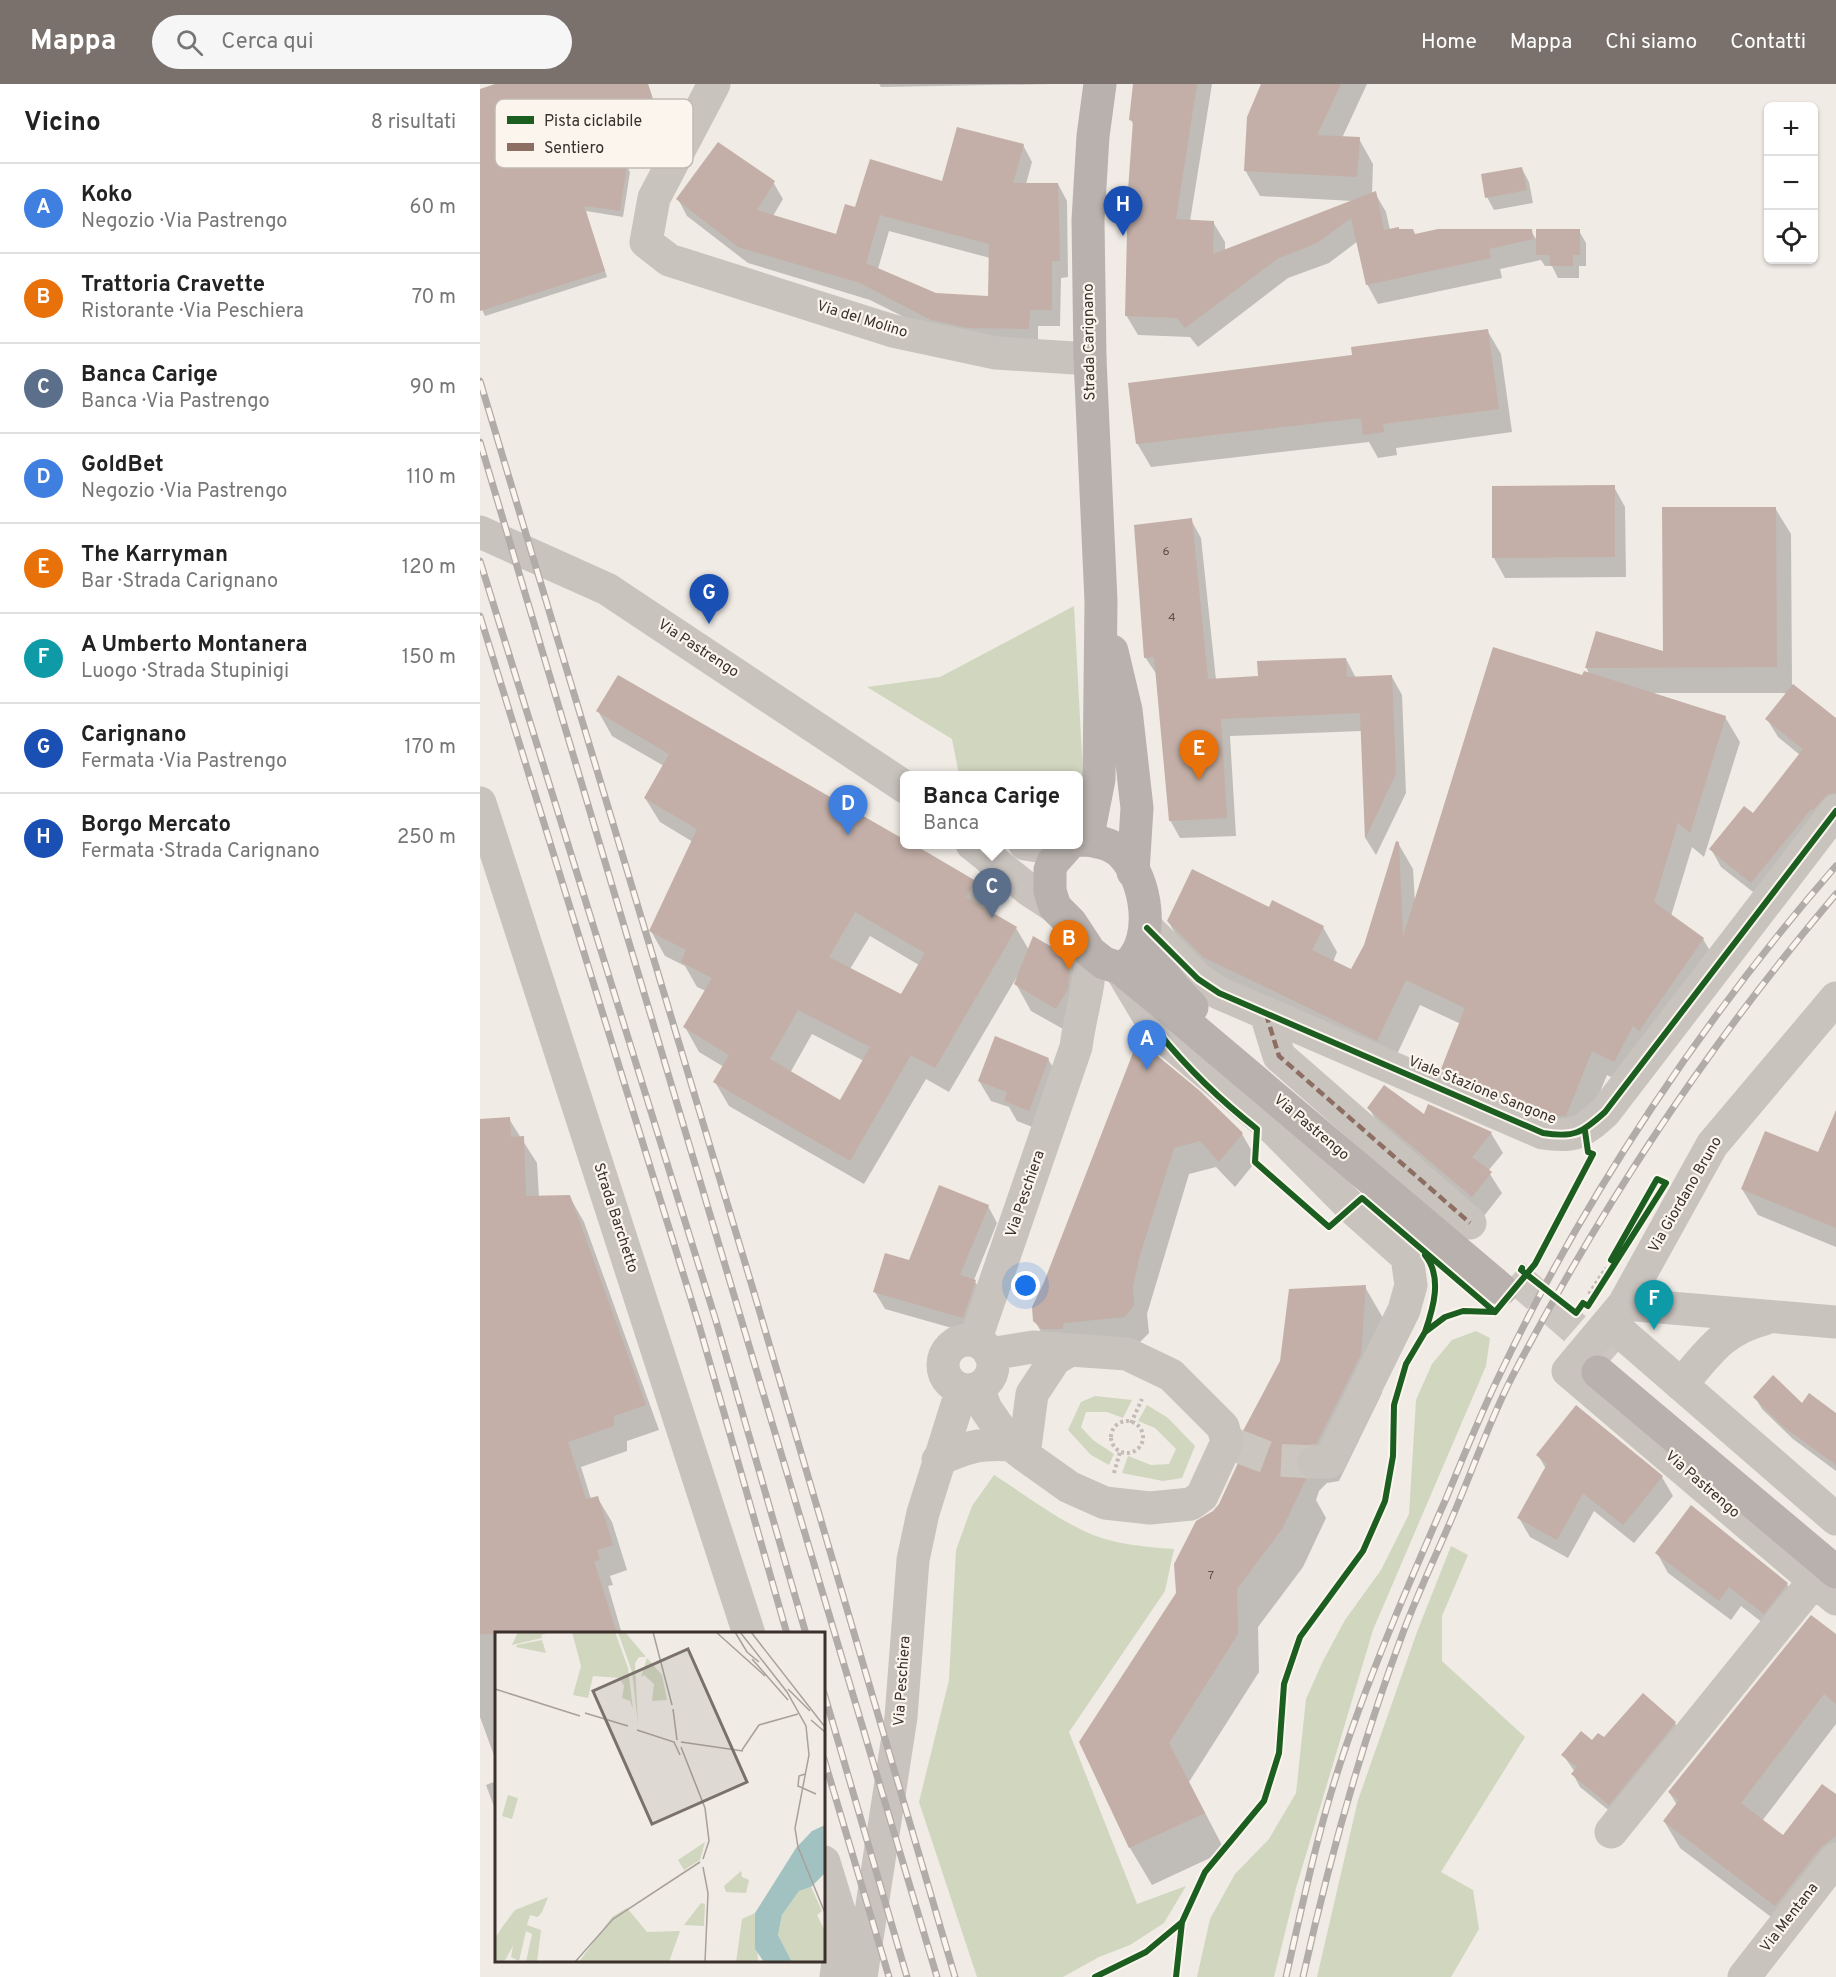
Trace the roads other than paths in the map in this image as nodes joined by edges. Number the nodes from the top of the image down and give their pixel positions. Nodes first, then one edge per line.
1 (714, 84) edge
2 (1100, 84) edge
3 (693, 124) edge
4 (670, 168) edge
5 (1090, 359) junction
6 (480, 532) edge
7 (1101, 601) junction
8 (900, 784) edge
9 (480, 803) edge
10 (1836, 811) edge
11 (1083, 832) edge
12 (1083, 845) edge
13 (978, 849) edge
14 (1066, 849) edge
15 (1133, 872) junction
16 (1055, 907) junction
17 (1136, 947) junction
18 (1090, 952) junction
19 (1836, 998) edge
20 (1266, 1014) junction
21 (1076, 1047) junction
22 (1470, 1223) dead end
23 (1507, 1282) tunnel mouth
24 (1601, 1309) junction
25 (1773, 1316) junction
26 (1836, 1322) edge
27 (982, 1347) junction
28 (1070, 1350) junction
29 (1593, 1368) junction
30 (1681, 1385) junction
31 (970, 1388) junction
32 (1018, 1450) junction
33 (938, 1460) junction
34 (1314, 1462) tunnel mouth
35 (1836, 1519) edge
36 (1836, 1548) edge
37 (1829, 1584) edge
38 (748, 1632) edge
39 (1611, 1832) dead end
40 (1836, 1859) edge
41 (825, 1865) edge
42 (836, 1977) edge
43 (861, 1977) edge
44 (1744, 1977) edge

1 - 3 street, Via del Molino
2 - 5 main road, Strada Carignano
4 - 5 street, Via del Molino
5 - 7 main road, Strada Carignano
6 - 8 street, Via Pastrengo
7 - 11 main road, Strada Carignano
7 - 15 main road, Strada Carignano
9 - 38 street, Strada Barchetto
10 - 20 street, Viale Stazione Sangone
12 - 15 main road
13 - 16 street, Via Pastrengo
14 - 16 main road
15 - 17 main road
16 - 18 main road, Via Pastrengo
17 - 18 main road, Via Pastrengo
17 - 20 street, Viale Stazione Sangone
17 - 21 street, Via Peschiera
17 - 23 main road, Via Pastrengo
17 - 34 street
18 - 21 street, Via Peschiera
19 - 24 street, Via Giordano Bruno
20 - 22 street
21 - 27 street, Via Peschiera
24 - 25 street
24 - 29 street, Via Giordano Bruno
24 - 30 street
25 - 26 street
25 - 30 street
27 - 28 street
27 - 31 street, Via Peschiera
27 - 31 street
28 - 32 street
28 - 32 street
29 - 36 main road
29 - 37 main road, Via Pastrengo
30 - 35 street
31 - 32 street
31 - 33 street, Via Peschiera
32 - 33 street
33 - 43 street, Via Peschiera
37 - 39 street
40 - 44 street, Via Mentana
41 - 42 street

